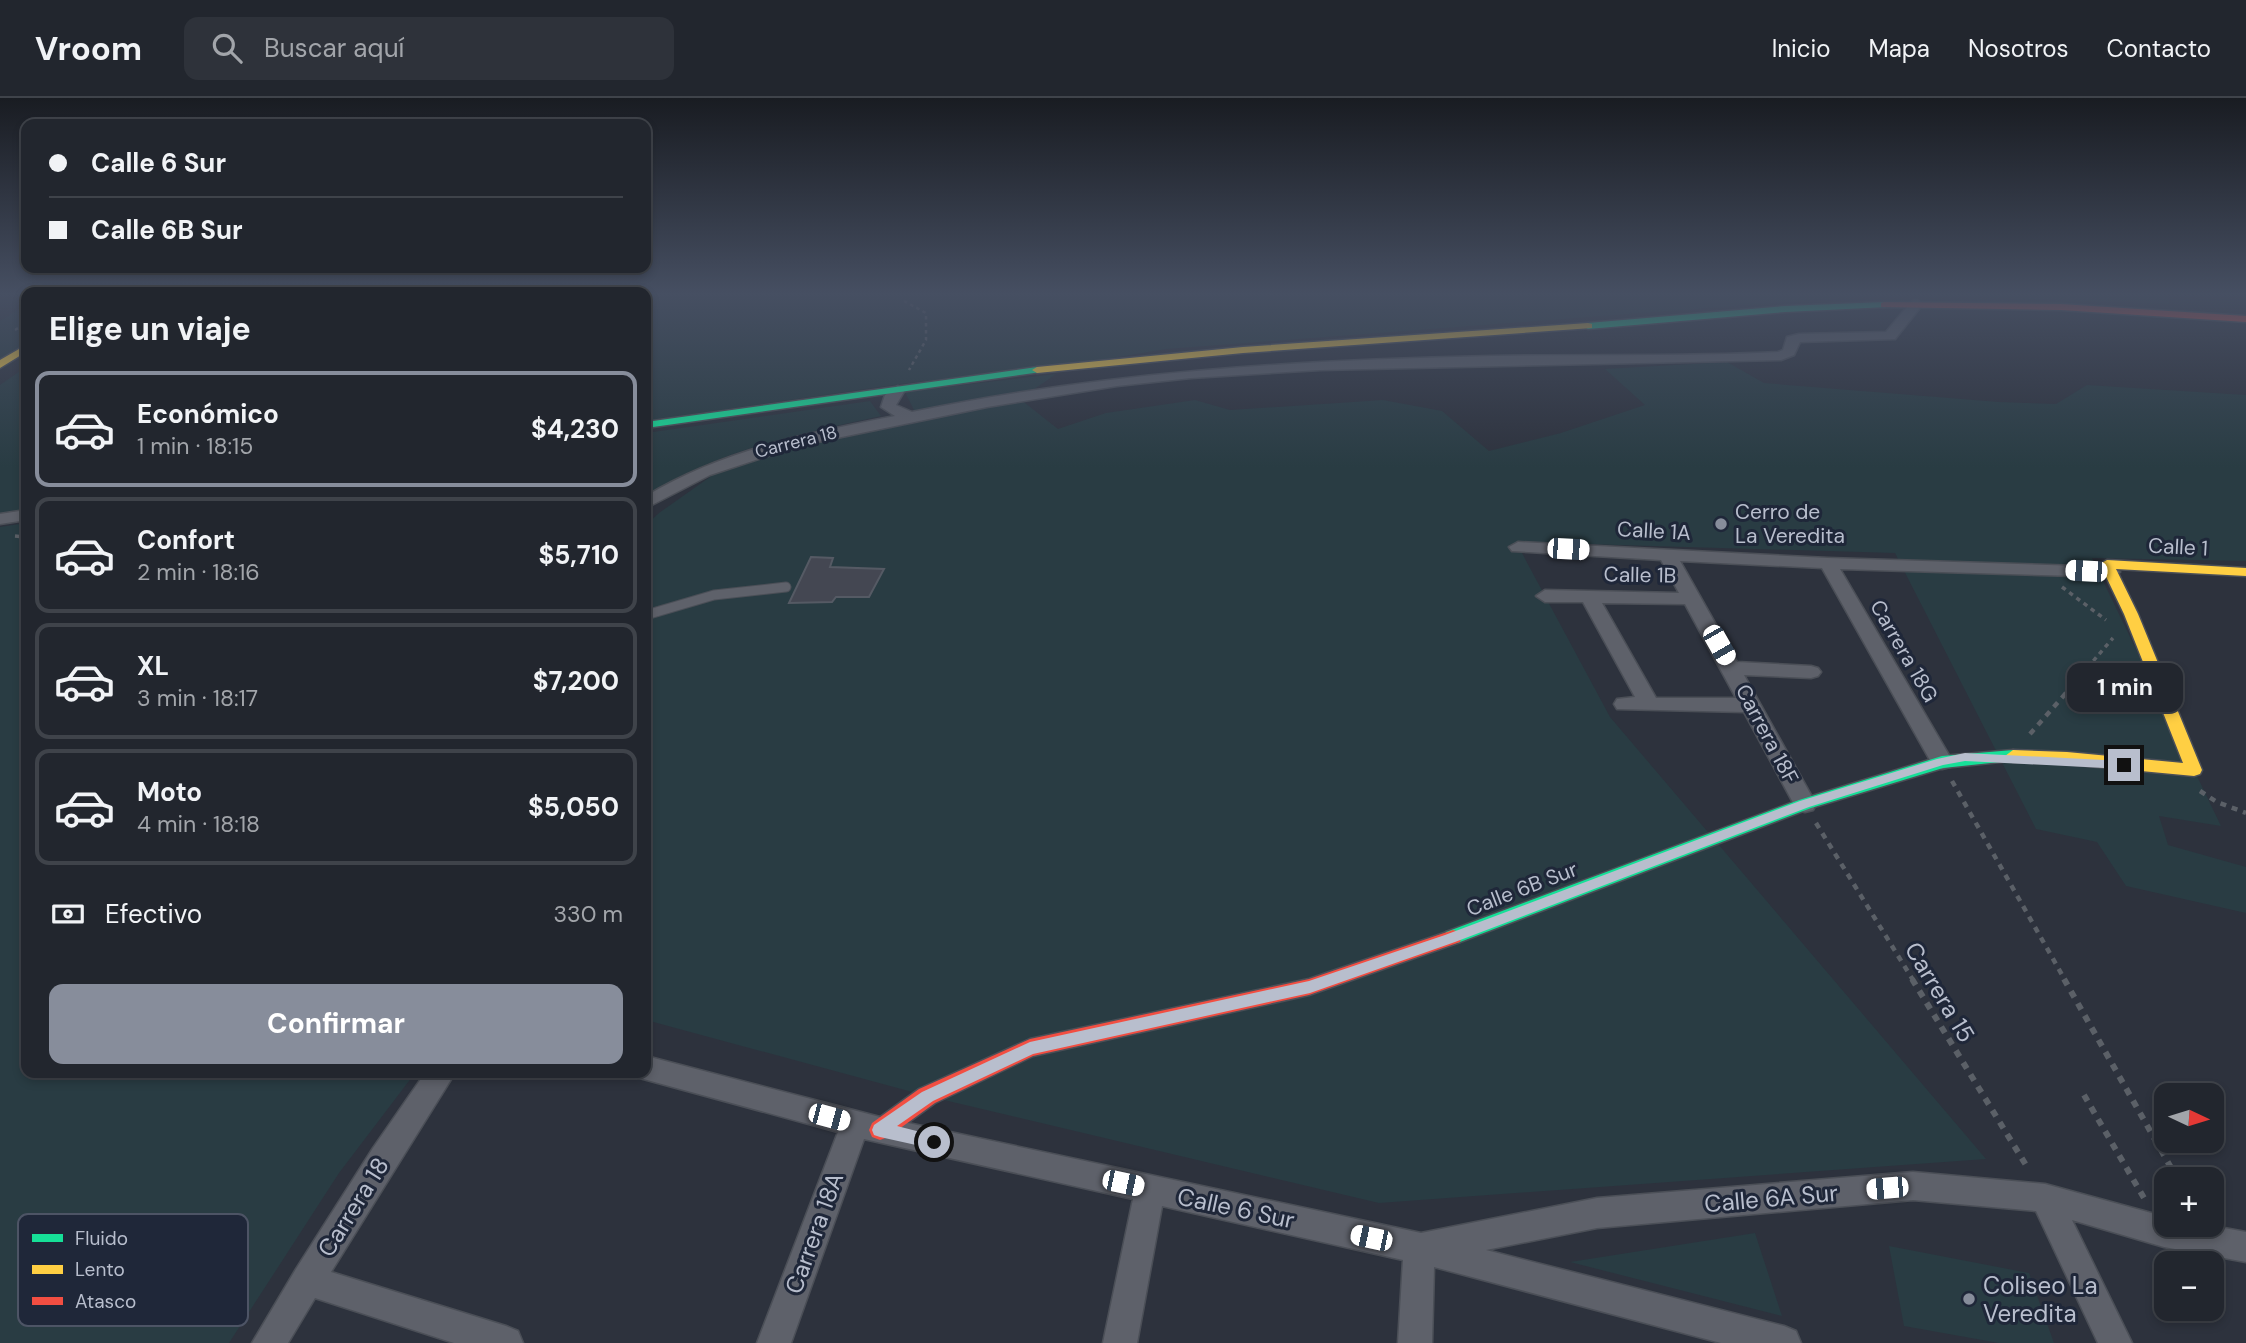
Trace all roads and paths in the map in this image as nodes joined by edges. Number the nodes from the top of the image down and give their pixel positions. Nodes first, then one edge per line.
1 (920, 350) edge
2 (1254, 350) edge
3 (1790, 350) edge
4 (21, 351) edge
5 (0, 365) edge
6 (898, 390) junction
7 (911, 417) junction
8 (651, 424) edge
9 (651, 500) edge
10 (21, 516) edge
11 (0, 519) edge
12 (1518, 547) dead end
13 (1667, 554) junction
14 (1828, 563) junction
15 (2036, 568) junction
16 (2109, 568) junction
17 (2246, 572) edge
18 (786, 587) dead end
19 (1545, 596) dead end
20 (1590, 598) junction
21 (1692, 599) junction
22 (651, 613) edge
23 (2131, 614) junction
24 (2120, 630) junction
25 (1732, 668) junction
26 (1811, 672) dead end
27 (1625, 704) dead end
28 (1648, 704) junction
29 (1752, 705) junction
30 (2009, 757) junction
31 (1942, 762) junction
32 (2194, 770) junction
33 (1805, 804) junction
34 (2246, 813) edge
35 (651, 1069) edge
36 (438, 1078) edge
37 (2084, 1095) dead end
38 (867, 1127) junction
39 (2171, 1167) edge
40 (1150, 1189) junction
41 (2045, 1198) junction
42 (2154, 1215) edge
43 (2154, 1229) edge
44 (2191, 1237) edge
45 (2246, 1247) edge
46 (1419, 1248) junction
47 (306, 1280) junction
48 (1718, 1335) edge
49 (269, 1343) edge
50 (506, 1343) edge
51 (774, 1343) edge
52 (1120, 1343) edge
53 (1415, 1343) edge
54 (1784, 1343) edge
55 (2115, 1343) edge

1 - 6 path
2 - 6 street
3 - 7 street, Carrera 18
4 - 5 street
6 - 7 street
6 - 8 street
7 - 9 street, Carrera 18
10 - 11 street
12 - 13 street, Calle 1A
13 - 14 street, Calle 1A
13 - 21 street, Carrera 18F
14 - 15 street, Calle 1A
14 - 31 street, Carrera 18G
15 - 16 street, Calle 1A
15 - 24 path
16 - 17 street, Calle 1
16 - 23 street
18 - 22 lane
19 - 20 street, Calle 1B
20 - 21 street, Calle 1B
20 - 28 street
21 - 25 street, Carrera 18F
23 - 24 path
23 - 32 street
24 - 30 path
25 - 26 street
25 - 29 street, Carrera 18F
27 - 28 street
28 - 29 street
29 - 33 street, Carrera 18F
30 - 31 street, Calle 6B Sur
30 - 32 street, Calle 6B Sur
31 - 33 street, Calle 6B Sur
31 - 39 path
32 - 34 path
33 - 38 street, Calle 6B Sur
33 - 41 path, Carrera 15
35 - 38 street, Calle 6 Sur
36 - 47 street, Carrera 18
37 - 42 path
38 - 40 street, Calle 6 Sur
38 - 51 street, Carrera 18A
40 - 46 street, Calle 6 Sur
40 - 52 street
41 - 43 street, Calle 6A Sur
41 - 46 street, Calle 6A Sur
41 - 55 street
44 - 45 street, Calle 6A Sur
46 - 48 street, Calle 6 Sur
46 - 53 street
47 - 49 street, Carrera 18
47 - 50 street
48 - 54 street, Calle 6 Sur

